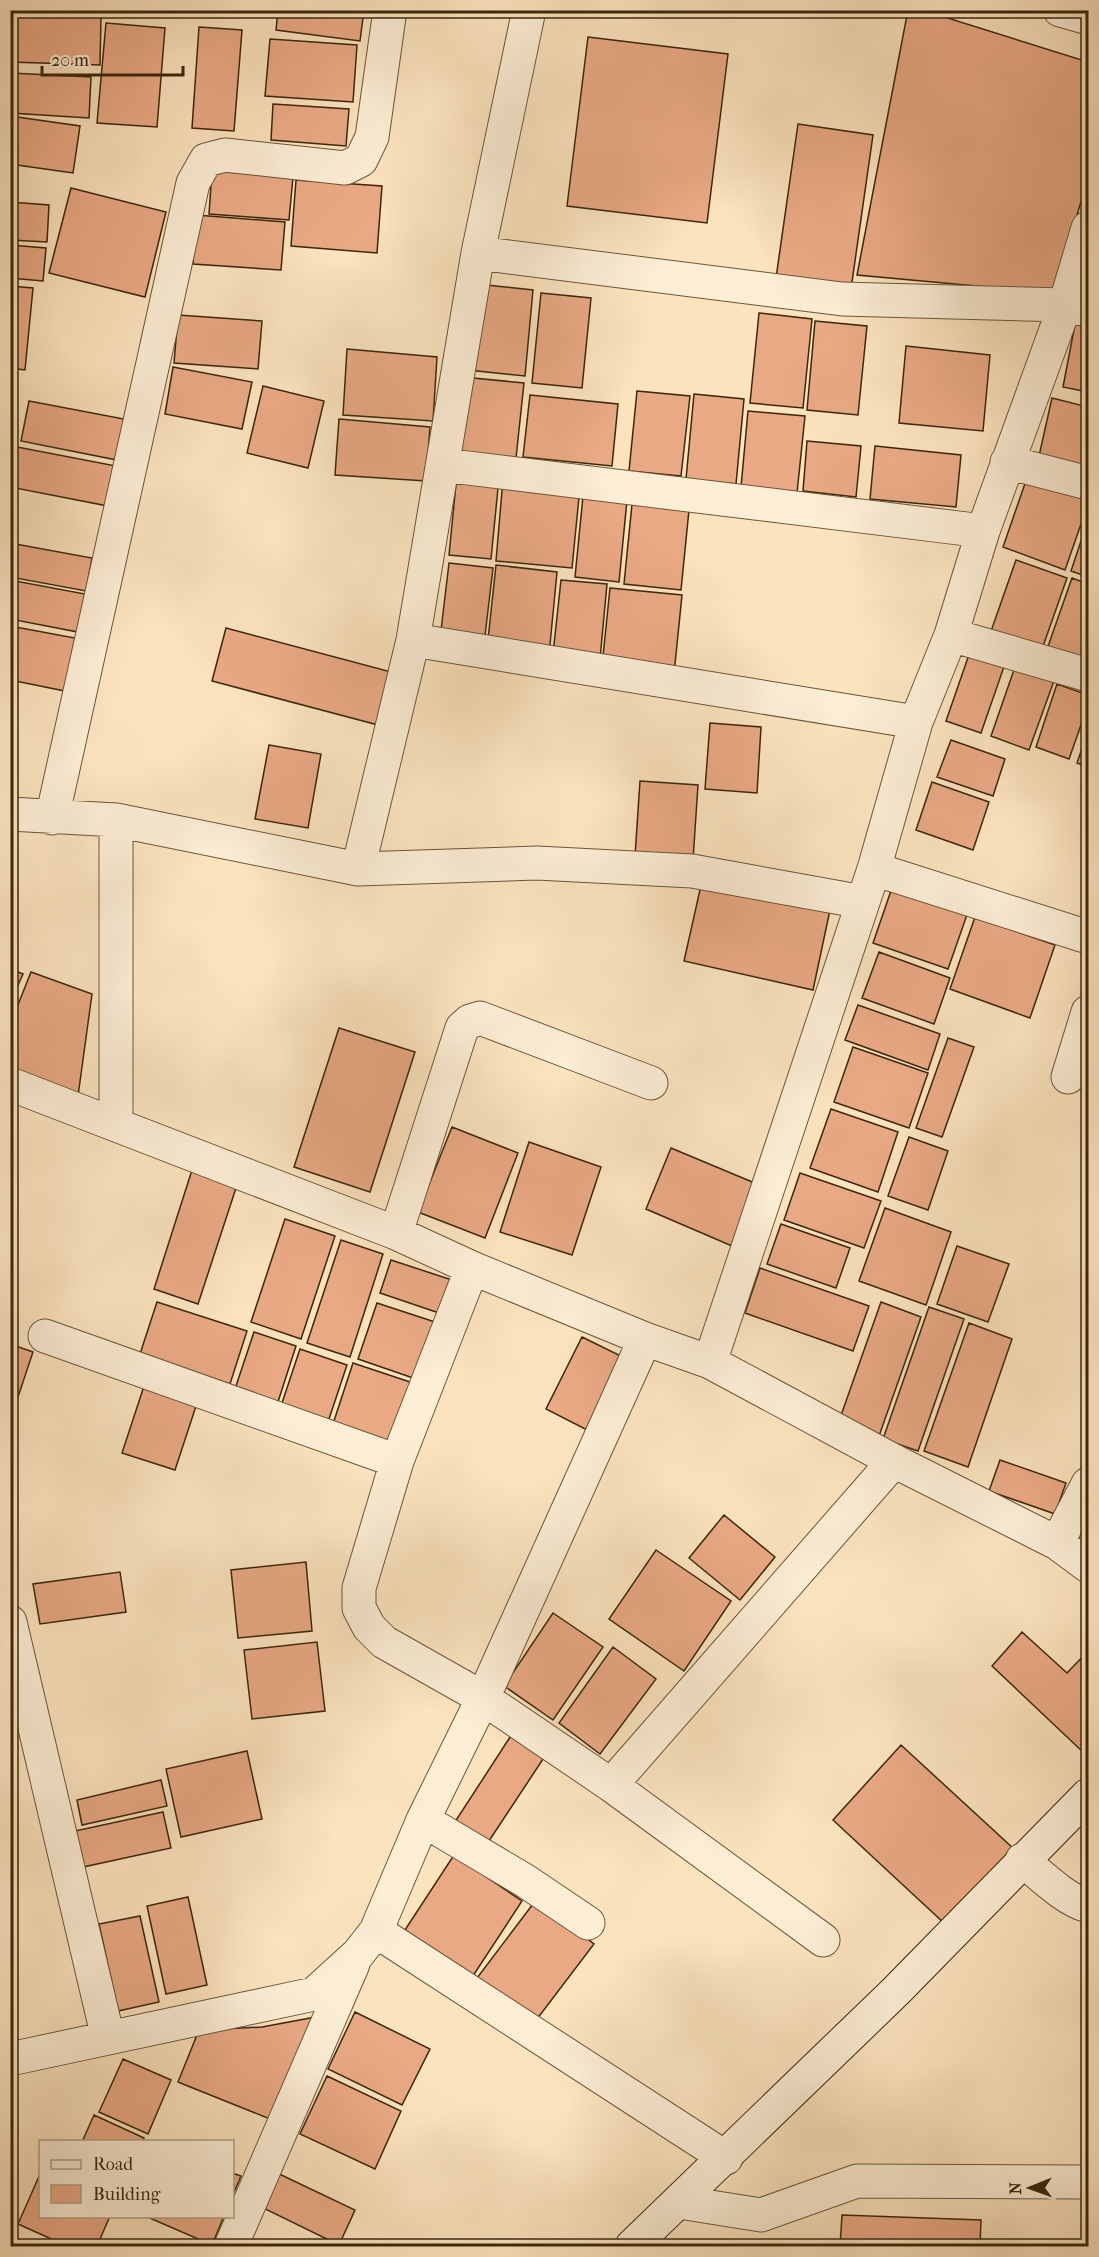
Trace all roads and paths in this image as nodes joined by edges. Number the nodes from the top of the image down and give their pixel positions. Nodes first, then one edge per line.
1 (390, 10) edge
2 (529, 10) edge
3 (1060, 10) edge
4 (1089, 18) edge
5 (1089, 228) edge
6 (478, 253) junction
7 (1077, 308) edge
8 (1006, 462) junction
9 (443, 465) junction
10 (1089, 483) edge
11 (983, 531) junction
12 (951, 635) junction
13 (413, 640) junction
14 (1089, 675) edge
15 (916, 722) junction
16 (10, 814) edge
17 (52, 818) junction
18 (116, 820) junction
19 (358, 868) junction
20 (874, 869) junction
21 (863, 902) junction
22 (1089, 937) edge
23 (1089, 1012) edge
24 (1068, 1077) dead end
25 (651, 1083) dead end
26 (11, 1087) edge
27 (117, 1124) junction
28 (396, 1233) junction
29 (472, 1268) junction
30 (45, 1336) dead end
31 (645, 1340) junction
32 (710, 1362) junction
33 (398, 1461) junction
34 (894, 1461) junction
35 (1089, 1484) edge
36 (1057, 1543) junction
37 (1089, 1566) edge
38 (10, 1622) edge
39 (483, 1698) junction
40 (611, 1785) junction
41 (1089, 1796) edge
42 (423, 1820) junction
43 (1022, 1860) junction
44 (1089, 1906) edge
45 (588, 1923) dead end
46 (823, 1940) dead end
47 (367, 1942) junction
48 (108, 2038) junction
49 (10, 2059) edge
50 (726, 2158) junction
51 (1089, 2182) edge
52 (679, 2202) junction
53 (231, 2247) edge
54 (632, 2247) edge

1 - 17 street
2 - 6 street
3 - 4 street
5 - 7 street
6 - 7 street
6 - 9 street
7 - 8 street
8 - 10 street
8 - 11 street
9 - 11 street
9 - 13 street
11 - 12 street
12 - 14 street
12 - 15 street
13 - 15 street
13 - 19 street
15 - 20 street
16 - 17 street
17 - 18 street
18 - 19 street
18 - 27 street
19 - 21 street
20 - 21 street
20 - 22 street
21 - 32 street
23 - 24 street
25 - 28 street
26 - 27 street
27 - 28 street
28 - 29 street
29 - 31 street
29 - 33 street
30 - 33 street
31 - 32 street
31 - 39 street
32 - 34 street
33 - 39 street
34 - 36 street
34 - 40 street
35 - 36 street
36 - 37 street
38 - 48 street
39 - 40 street
39 - 42 street
40 - 46 street
41 - 43 street
42 - 45 street
42 - 47 street
43 - 44 street
43 - 50 street
47 - 48 street
47 - 50 street
47 - 53 street
48 - 49 street
50 - 52 street
51 - 52 street
52 - 54 street

